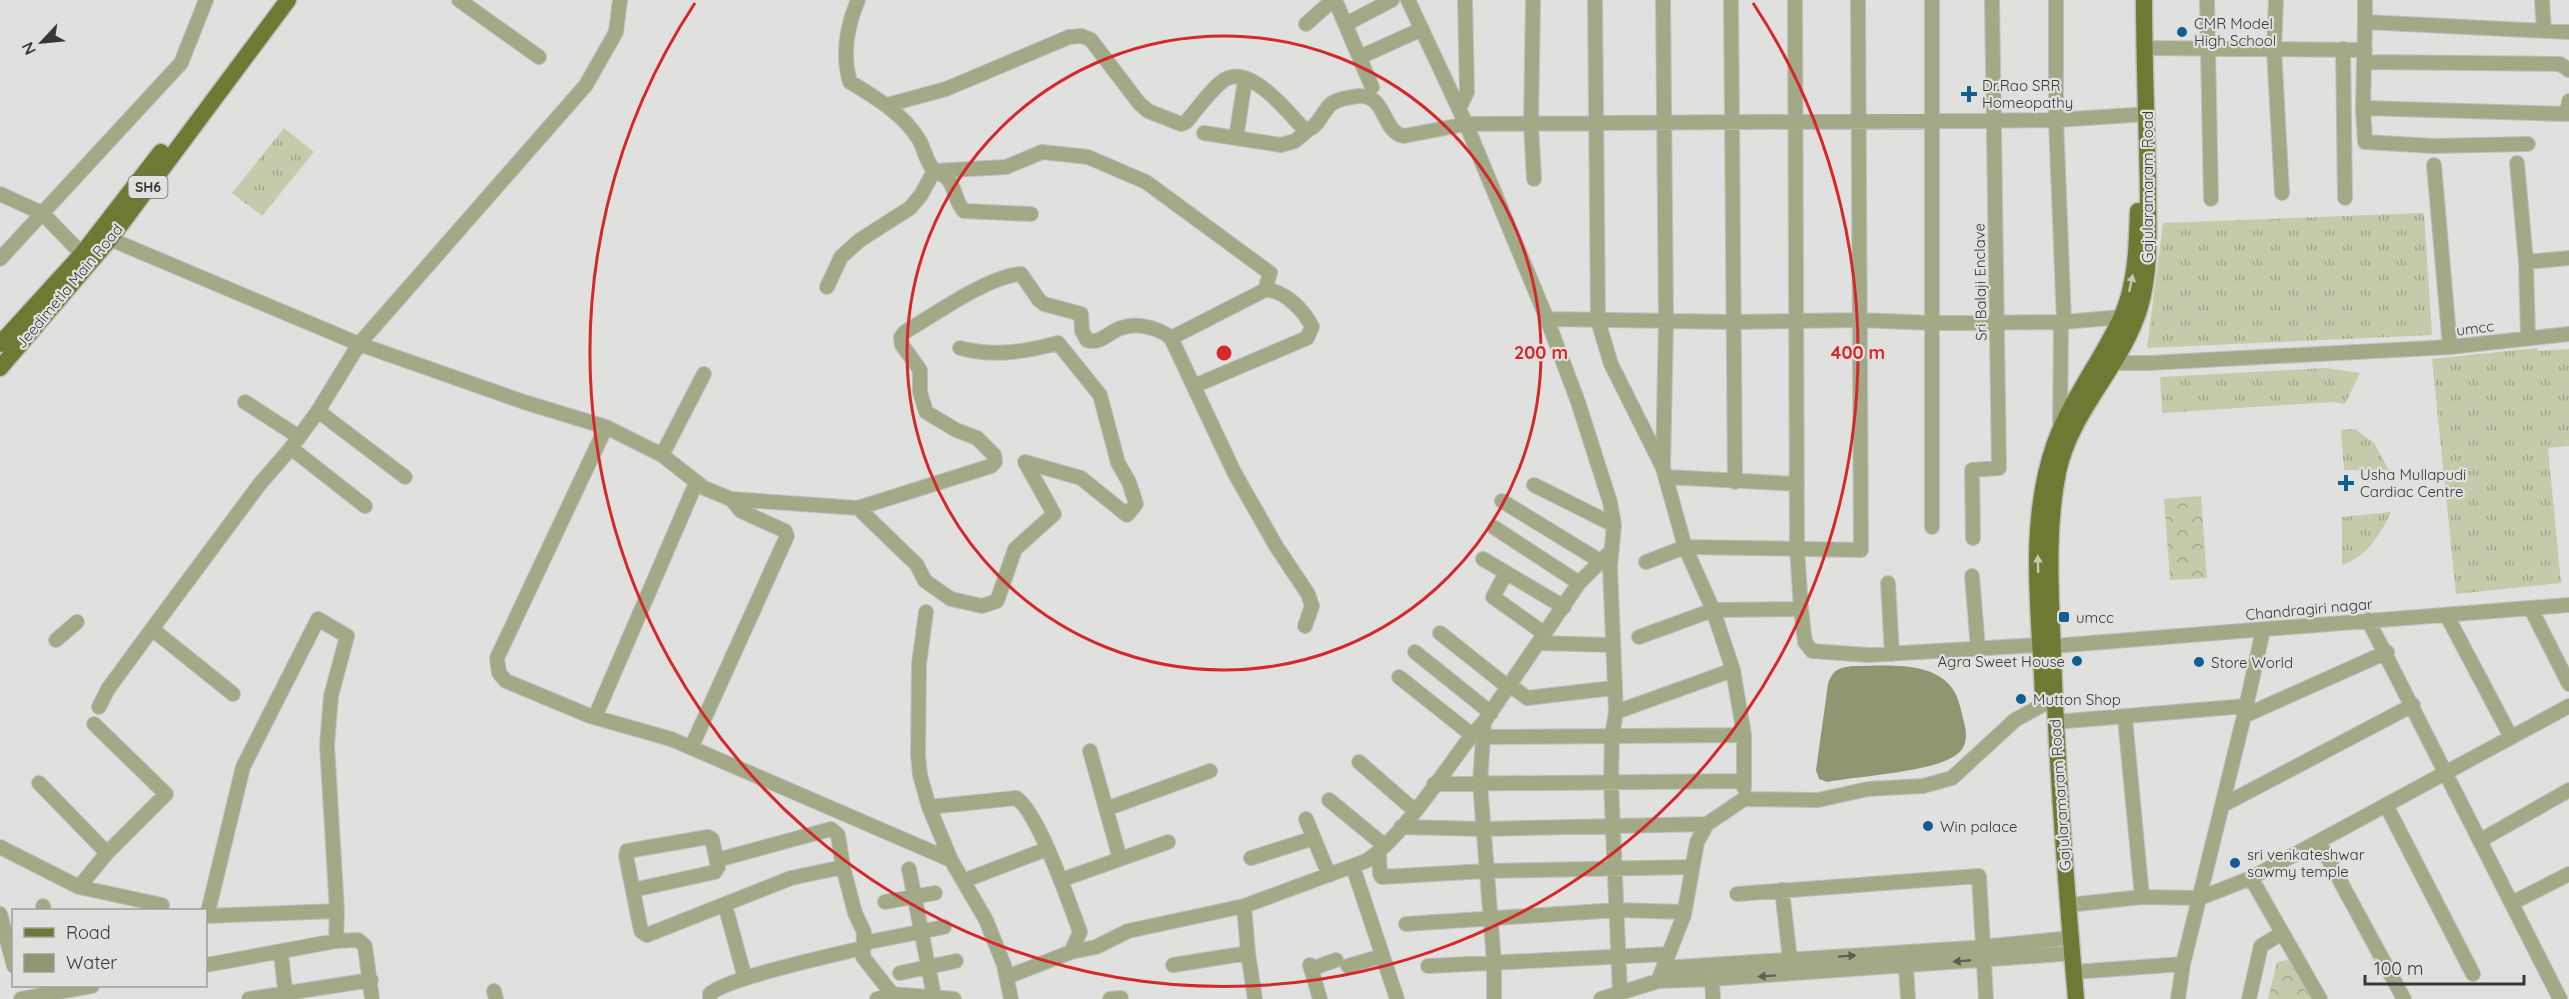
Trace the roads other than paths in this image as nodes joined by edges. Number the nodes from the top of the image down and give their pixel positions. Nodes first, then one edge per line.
1 (206, 0) edge
2 (276, 0) edge
3 (288, 0) edge
4 (459, 0) edge
5 (620, 0) edge
6 (858, 0) edge
7 (1334, 0) edge
8 (1392, 0) edge
9 (1408, 0) edge
10 (1465, 0) edge
11 (1533, 0) edge
12 (1595, 0) edge
13 (1663, 0) edge
14 (1731, 0) edge
15 (1795, 0) edge
16 (1858, 0) edge
17 (1932, 0) edge
18 (1992, 0) edge
19 (2056, 0) edge
20 (2136, 0) edge
21 (2144, 0) edge
22 (2207, 0) edge
23 (2276, 0) edge
24 (2365, 0) edge
25 (2542, 0) edge
26 (2365, 22) junction
27 (1306, 24) dead end
28 (1346, 24) junction
29 (1422, 29) junction
30 (2544, 31) junction
31 (2569, 32) edge
32 (2145, 48) junction
33 (2208, 48) junction
34 (2274, 49) junction
35 (2343, 49) junction
36 (2365, 56) junction
37 (538, 57) dead end
38 (1360, 57) junction
39 (2569, 70) edge
40 (1245, 80) junction
41 (1372, 87) dead end
42 (2569, 101) edge
43 (887, 105) junction
44 (2363, 108) junction
45 (1459, 110) junction
46 (2143, 114) junction
47 (1994, 120) junction
48 (2056, 120) junction
49 (1859, 121) junction
50 (1932, 121) junction
51 (1732, 122) junction
52 (1796, 122) junction
53 (1594, 123) junction
54 (1665, 123) junction
55 (1466, 124) junction
56 (1531, 125) junction
57 (1308, 130) junction
58 (1204, 133) dead end
59 (1236, 138) junction
60 (2528, 144) dead end
61 (2517, 163) dead end
62 (2434, 165) dead end
63 (934, 171) junction
64 (1534, 179) dead end
65 (2282, 193) dead end
66 (0, 194) edge
67 (2344, 198) dead end
68 (2211, 199) dead end
69 (42, 213) junction
70 (1031, 213) dead end
71 (110, 239) junction
72 (82, 254) junction
73 (0, 258) edge
74 (2569, 258) edge
75 (2526, 262) junction
76 (827, 287) dead end
77 (1265, 290) junction
78 (2121, 317) junction
79 (1547, 319) junction
80 (1860, 320) junction
81 (1598, 321) junction
82 (1666, 321) junction
83 (1796, 321) junction
84 (1997, 321) junction
85 (1734, 322) junction
86 (2063, 322) junction
87 (1932, 324) junction
88 (2569, 334) edge
89 (1171, 338) junction
90 (2528, 338) junction
91 (0, 344) edge
92 (359, 345) junction
93 (2450, 347) junction
94 (960, 348) dead end
95 (2105, 363) junction
96 (0, 368) edge
97 (704, 374) dead end
98 (1194, 386) junction
99 (245, 402) dead end
100 (318, 411) junction
101 (606, 427) junction
102 (2060, 431) junction
103 (295, 443) junction
104 (662, 455) junction
105 (1664, 473) junction
106 (405, 477) dead end
107 (1736, 482) junction
108 (696, 483) junction
109 (1797, 484) junction
110 (1534, 485) dead end
111 (731, 499) junction
112 (1502, 501) dead end
113 (365, 506) dead end
114 (858, 508) junction
115 (1614, 525) junction
116 (1932, 527) dead end
117 (1495, 528) dead end
118 (1973, 538) dead end
119 (1685, 547) junction
120 (1797, 548) junction
121 (1612, 550) junction
122 (1483, 559) dead end
123 (1600, 561) junction
124 (1646, 562) dead end
125 (1506, 573) junction
126 (1972, 576) dead end
127 (1579, 583) junction
128 (1888, 583) dead end
129 (2569, 605) edge
130 (1564, 607) junction
131 (1800, 609) junction
132 (2531, 609) junction
133 (1713, 610) junction
134 (926, 612) dead end
135 (2447, 616) junction
136 (2368, 620) junction
137 (77, 622) dead end
138 (1305, 626) dead end
139 (152, 629) junction
140 (2263, 630) junction
141 (1440, 633) dead end
142 (1639, 637) dead end
143 (1542, 639) junction
144 (56, 640) dead end
145 (1611, 645) junction
146 (2046, 645) junction
147 (1978, 649) junction
148 (1415, 652) dead end
149 (2387, 652) junction
150 (1892, 654) junction
151 (1733, 670) junction
152 (1399, 677) dead end
153 (2569, 684) edge
154 (1509, 686) junction
155 (1613, 688) junction
156 (233, 694) dead end
157 (2044, 704) junction
158 (2413, 705) junction
159 (2569, 706) edge
160 (99, 707) dead end
161 (2245, 711) junction
162 (1616, 712) junction
163 (595, 717) junction
164 (1488, 717) junction
165 (2125, 718) junction
166 (2055, 722) junction
167 (94, 724) dead end
168 (1743, 735) junction
169 (1478, 736) junction
170 (1612, 736) junction
171 (2511, 737) junction
172 (691, 748) junction
173 (1090, 751) dead end
174 (1359, 762) dead end
175 (1210, 771) dead end
176 (2447, 772) junction
177 (1744, 781) junction
178 (39, 783) dead end
179 (1480, 783) junction
180 (1611, 783) junction
181 (1434, 784) junction
182 (2569, 790) edge
183 (1744, 799) junction
184 (1329, 800) dead end
185 (2223, 805) junction
186 (2386, 805) junction
187 (929, 807) junction
188 (1106, 809) junction
189 (1414, 810) junction
190 (1306, 819) dead end
191 (1707, 824) junction
192 (1612, 826) junction
193 (1401, 827) junction
194 (1483, 829) junction
195 (1314, 838) junction
196 (2481, 840) junction
197 (1168, 842) dead end
198 (2319, 842) junction
199 (0, 848) edge
200 (1047, 849) junction
201 (1382, 849) junction
202 (107, 853) junction
203 (1251, 858) dead end
204 (1120, 859) junction
205 (717, 860) junction
206 (951, 860) junction
207 (843, 867) junction
208 (1353, 867) junction
209 (1692, 867) junction
210 (1615, 868) junction
211 (909, 869) dead end
212 (1486, 871) junction
213 (2569, 874) edge
214 (1329, 875) junction
215 (2251, 878) junction
216 (1061, 880) junction
217 (963, 881) junction
218 (79, 887) junction
219 (633, 890) junction
220 (1782, 890) junction
221 (935, 892) dead end
222 (1737, 894) dead end
223 (914, 897) junction
224 (2142, 897) junction
225 (2200, 898) junction
226 (885, 902) dead end
227 (2512, 903) junction
228 (162, 905) dead end
229 (725, 905) junction
230 (2068, 905) junction
231 (1244, 906) junction
232 (1617, 910) junction
233 (337, 911) junction
234 (207, 912) edge
235 (1684, 912) junction
236 (0, 914) edge
237 (207, 916) edge
238 (1491, 919) junction
239 (1406, 924) dead end
240 (944, 927) dead end
241 (921, 931) junction
242 (2282, 933) junction
243 (336, 941) junction
244 (863, 946) junction
245 (2061, 946) junction
246 (1071, 952) junction
247 (281, 953) junction
248 (1248, 953) junction
249 (1983, 953) junction
250 (1669, 954) junction
251 (1382, 956) junction
252 (1619, 957) junction
253 (9, 961) edge
254 (956, 961) dead end
255 (1494, 962) junction
256 (2183, 964) junction
257 (207, 965) edge
258 (1173, 965) dead end
259 (1428, 966) dead end
260 (1906, 966) junction
261 (928, 967) junction
262 (1791, 967) junction
263 (2074, 972) junction
264 (900, 973) dead end
265 (1660, 974) junction
266 (2473, 974) dead end
267 (1006, 977) junction
268 (745, 978) junction
269 (1712, 979) junction
270 (371, 980) junction
271 (84, 987) edge
272 (1620, 993) junction
273 (892, 994) junction
274 (22, 995) edge
275 (286, 996) edge
276 (934, 996) junction
277 (1393, 998) edge
278 (249, 999) edge
279 (372, 999) edge
280 (710, 999) edge
281 (876, 999) edge
282 (954, 999) edge
283 (1011, 999) edge
284 (1255, 999) edge
285 (1320, 999) edge
286 (1494, 999) edge
287 (1601, 999) edge
288 (1713, 999) edge
289 (1908, 999) edge
290 (1986, 999) edge
291 (2065, 999) edge
292 (2076, 999) edge
293 (2178, 999) edge
294 (2249, 999) edge
295 (2320, 999) edge
296 (2404, 999) edge
297 (2560, 999) edge

1 - 69 street
2 - 72 main road, Jeedimetla Main Road / SH6
3 - 71 main road, Jeedimetla Main Road / SH6
4 - 37 street
5 - 92 street
6 - 43 street
7 - 27 street
7 - 28 street
8 - 28 street
9 - 29 street
10 - 45 street
11 - 56 street
12 - 53 street
13 - 54 street
14 - 51 street
15 - 52 street
16 - 49 street
17 - 50 street
18 - 47 street, Sri Balaji Enclave
19 - 48 street
20 - 46 main road, Gajularamaram Road
21 - 32 main road, Gajularamaram Road
22 - 33 street
23 - 34 street
24 - 26 street
25 - 30 street
26 - 30 street
26 - 36 street
28 - 38 street
29 - 38 street
29 - 45 street
30 - 31 street
32 - 33 street
32 - 46 main road, Gajularamaram Road
33 - 34 street
33 - 68 street
34 - 35 street
34 - 65 street
35 - 36 street
35 - 67 street
36 - 39 street
36 - 44 street
38 - 41 street
40 - 43 street
40 - 57 street
40 - 59 street
42 - 44 street
43 - 63 street
44 - 60 street
45 - 55 street
46 - 48 street
78 -> 46 main road, Gajularamaram Road
46 - 95 main road, Gajularamaram Road
47 - 48 street
47 - 50 street
47 - 84 street, Sri Balaji Enclave
48 - 86 street
49 - 50 street
49 - 52 street
49 - 80 street
50 - 87 street
51 - 52 street
51 - 54 street
51 - 85 street
52 - 83 street
53 - 54 street
53 - 56 street
53 - 81 street
54 - 82 street
55 - 56 street
55 - 57 street
55 - 79 street
56 - 64 street
57 - 59 street
58 - 59 street
61 - 75 street
62 - 93 street
63 - 70 street
63 - 76 street
63 - 77 street
66 - 69 street
69 - 72 street
69 - 73 street
71 - 92 street
71 - 96 main road, Jeedimetla Main Road / SH6
72 - 91 main road, Jeedimetla Main Road / SH6
74 - 75 street
75 - 90 street
77 - 89 street
77 - 98 street
78 - 86 street
78 - 95 main road, Gajularamaram Road
79 - 81 street
79 - 115 street
80 - 83 street
80 - 87 street
80 - 120 street
81 - 82 street
81 - 105 street
82 - 85 street
82 - 105 street
83 - 85 street
83 - 109 street
84 - 86 street
84 - 87 street
84 - 118 street, Sri Balaji Enclave
85 - 107 street
86 - 102 street
87 - 116 street
88 - 90 street, umcc
89 - 98 street
89 - 114 street
90 - 93 street, umcc
92 - 100 street
92 - 101 street
93 - 95 street, umcc
94 - 114 street
95 - 102 main road, Gajularamaram Road
95 - 146 main road, Gajularamaram Road
97 - 104 street
98 - 138 street
99 - 103 street
100 - 103 street
100 - 106 street
101 - 104 street
101 - 163 street
146 -> 102 main road, Gajularamaram Road
103 - 113 street
103 - 139 street
104 - 108 street
105 - 107 street
105 - 119 street
107 - 109 street
108 - 111 street
108 - 163 street
109 - 120 street
110 - 115 street
111 - 114 street
111 - 172 street
112 - 123 street
115 - 121 street
117 - 127 street
119 - 120 street
119 - 124 street
119 - 133 street
120 - 131 street
121 - 123 street
121 - 145 street
122 - 125 street
123 - 127 street
125 - 130 street
125 - 143 street
126 - 147 street
127 - 130 street
128 - 150 street
129 - 132 street, Chandragiri nagar
130 - 143 street
131 - 133 street
131 - 150 street, Chandragiri nagar
132 - 135 street, Chandragiri nagar
132 - 153 street
133 - 142 street
133 - 151 street
134 - 187 street
135 - 136 street, Chandragiri nagar
135 - 171 street
136 - 140 street, Chandragiri nagar
136 - 149 street
137 - 144 street
139 - 156 street
139 - 160 street
140 - 146 street, Chandragiri nagar
140 - 161 street
141 - 154 street
143 - 145 street
143 - 154 street
145 - 155 street
146 - 147 street, Chandragiri nagar
146 - 157 main road, Gajularamaram Road
146 - 166 main road, Gajularamaram Road
147 - 150 street, Chandragiri nagar
148 - 164 street
149 - 158 street
149 - 161 street
151 - 162 street
151 - 168 street
152 - 169 street
154 - 155 street
154 - 164 street
155 - 162 street
157 - 183 street
157 - 245 main road, Gajularamaram Road
158 - 176 street
158 - 185 street
159 - 171 street
161 - 165 street
161 - 185 street
162 - 170 street
163 - 172 street
164 - 169 street
165 - 166 street
165 - 224 street
166 - 230 main road, Gajularamaram Road
167 - 202 street
168 - 170 street
168 - 177 street
169 - 170 street
169 - 179 street
169 - 181 street
170 - 180 street
171 - 176 street
172 - 206 street
173 - 188 street
174 - 189 street
175 - 188 street
176 - 186 street
176 - 196 street
177 - 180 street
177 - 183 street
178 - 202 street
179 - 180 street
179 - 181 street
179 - 194 street
180 - 192 street
181 - 189 street
182 - 196 street
183 - 191 street
184 - 201 street
185 - 225 street
186 - 198 street
186 - 266 street
187 - 200 street
187 - 206 street
188 - 204 street
189 - 193 street
190 - 195 street
191 - 192 street
191 - 209 street
192 - 194 street
192 - 210 street
193 - 194 street
193 - 201 street
194 - 212 street
195 - 203 street
195 - 214 street
196 - 227 street
197 - 204 street
198 - 215 street
198 - 296 street
199 - 218 street
200 - 216 street
200 - 217 street
201 - 208 street
201 - 212 street
202 - 218 street
204 - 216 street
205 - 207 street
205 - 219 street
205 - 219 street
206 - 217 street
207 - 229 street
207 - 244 street
208 - 214 street
208 - 251 street
209 - 210 street
209 - 235 street
210 - 212 street
210 - 232 street
211 - 223 street
212 - 238 street
213 - 227 street
214 - 231 street
215 - 225 street
215 - 242 street
216 - 246 street
217 - 267 street
218 - 228 street
219 - 229 street
220 - 222 street
220 - 249 street
220 - 262 street
221 - 223 street
223 - 226 street
223 - 241 street
224 - 225 street
224 - 230 street
225 - 256 street
227 - 297 street
229 - 268 street
230 - 263 main road, Gajularamaram Road
231 - 246 street
231 - 248 street
232 - 235 street
232 - 238 street
232 - 252 street
233 - 234 street
233 - 237 street
233 - 243 street
235 - 250 street
236 - 253 street
238 - 239 street
238 - 255 street
240 - 241 street
241 - 244 street
241 - 261 street
242 - 294 street
242 - 295 street
243 - 247 street
243 - 270 street
244 - 268 street
244 - 273 street
245 - 249 street
245 - 291 main road, Gajularamaram Road
246 - 267 street
247 - 257 street
247 - 275 street
248 - 258 street
248 - 284 street
249 -> 260 street
262 -> 249 street
249 - 290 street
250 - 252 street
250 - 265 street
251 - 277 street
251 - 285 street
252 - 255 street
252 - 272 street
254 - 261 street
255 - 259 street
255 - 286 street
256 - 263 street
256 - 293 street
260 - 262 street
260 - 289 street
261 - 264 street
261 - 276 street
262 - 265 street
262 -> 269 street
263 - 292 main road, Gajularamaram Road
265 - 269 street
265 - 272 street
267 - 283 street
268 - 280 street
269 - 288 street
270 - 275 street
270 - 279 street
271 - 274 street
272 - 287 street
273 - 276 street
273 - 281 street
275 - 278 street
276 - 282 street

